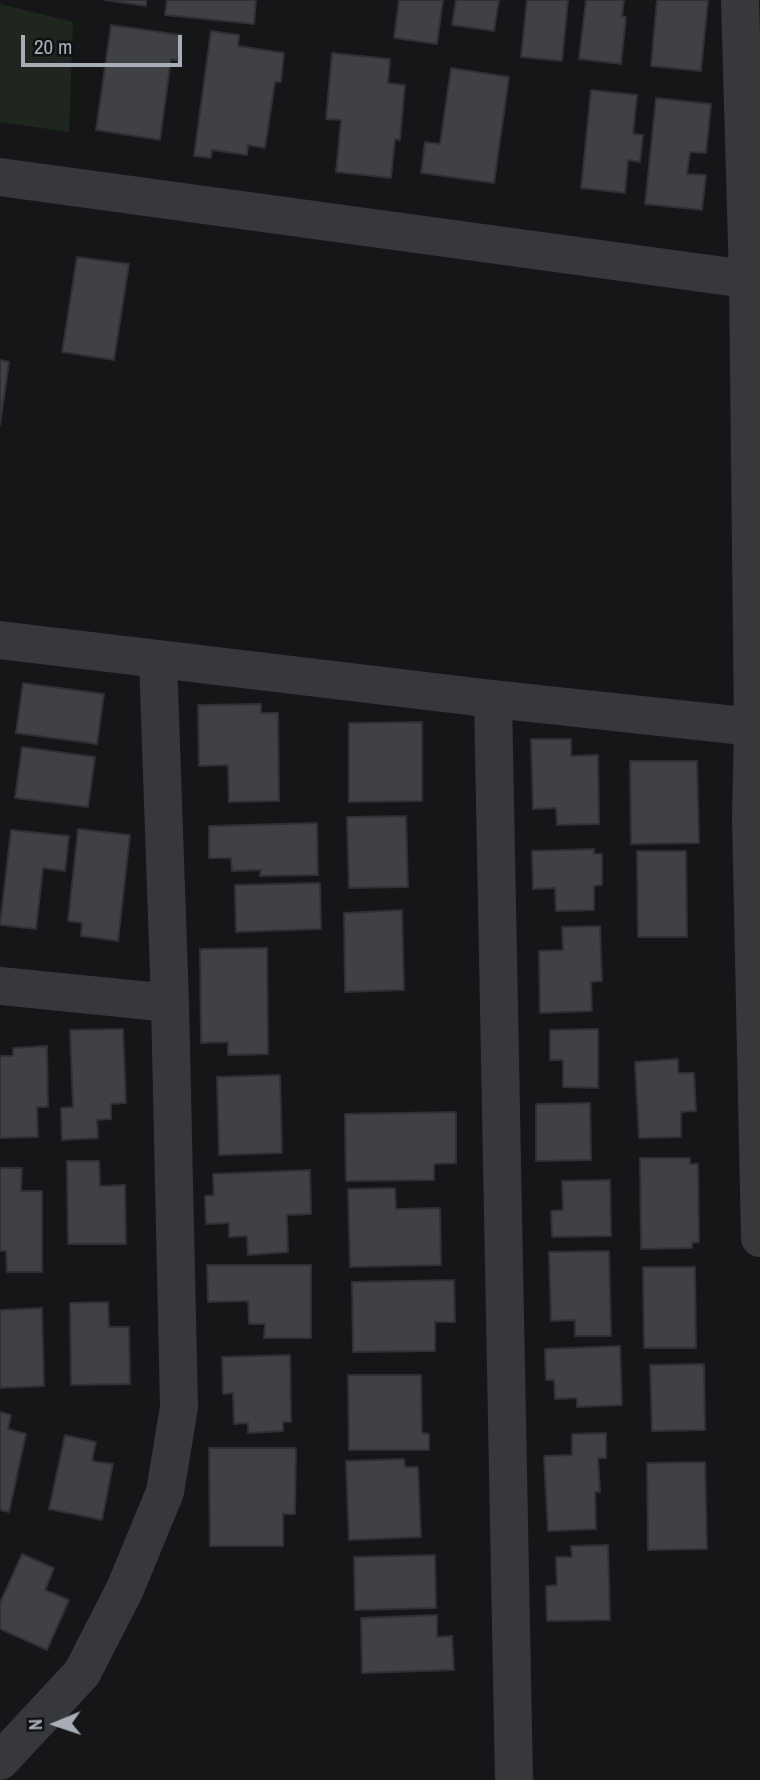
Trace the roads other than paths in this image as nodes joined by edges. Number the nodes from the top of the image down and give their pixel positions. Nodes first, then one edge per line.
1 (740, 0) edge
2 (0, 177) edge
3 (754, 280) edge
4 (0, 640) edge
5 (158, 659) junction
6 (493, 699) junction
7 (752, 727) junction
8 (0, 986) edge
9 (170, 1003) junction
10 (760, 1238) edge
11 (0, 1762) edge
12 (514, 1780) edge

1 - 3 street
2 - 3 street
3 - 7 street
4 - 5 street
5 - 6 street
5 - 9 street
6 - 7 street
6 - 12 street
7 - 10 street
8 - 9 street
9 - 11 street

